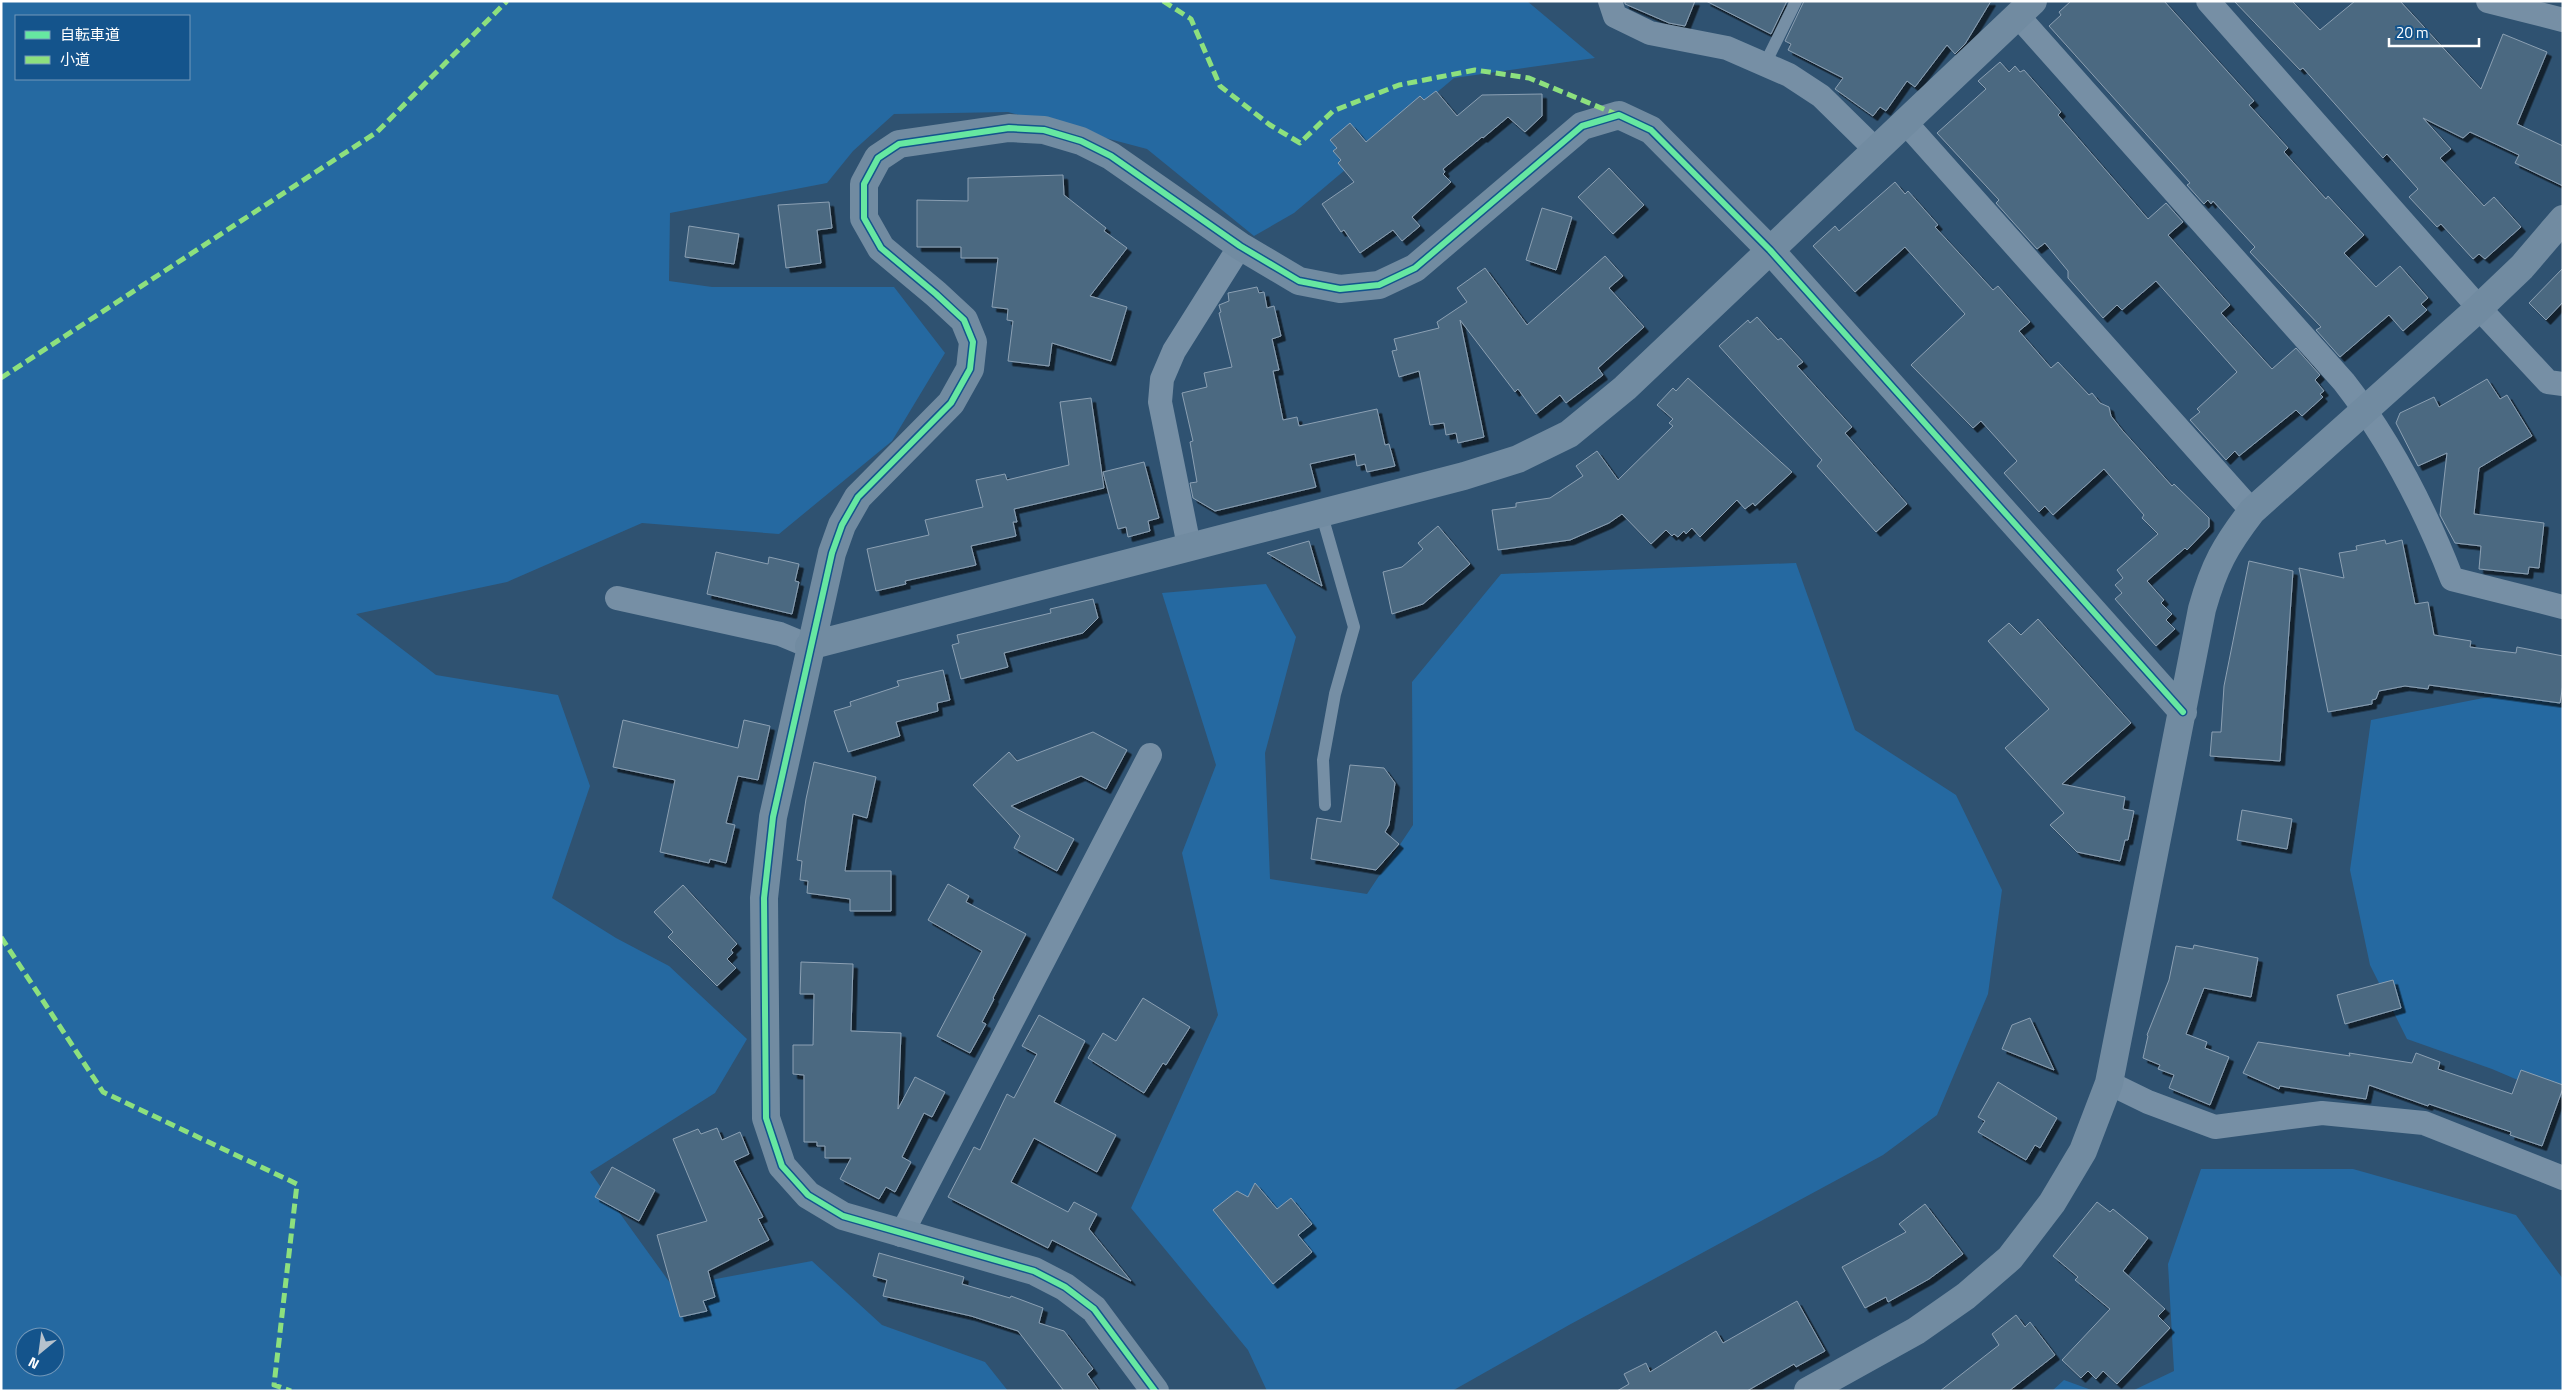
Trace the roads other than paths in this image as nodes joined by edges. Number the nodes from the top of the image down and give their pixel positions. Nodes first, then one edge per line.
1 (1610, 1) edge
2 (1796, 1) edge
3 (2208, 1) edge
4 (2488, 1) edge
5 (2026, 8) edge
6 (2563, 20) edge
7 (1765, 64) junction
8 (1905, 122) junction
9 (1875, 149) junction
10 (2563, 219) edge
11 (1240, 246) junction
12 (1770, 250) junction
13 (2479, 308) junction
14 (2563, 384) edge
15 (2365, 409) junction
16 (2252, 511) junction
17 (1321, 512) junction
18 (1189, 546) junction
19 (617, 598) dead end
20 (2563, 607) edge
21 (809, 646) junction
22 (2183, 712) junction
23 (1150, 755) dead end
24 (1325, 805) dead end
25 (2109, 1083) junction
26 (2563, 1178) edge
27 (901, 1234) junction
28 (1838, 1384) edge
29 (1155, 1391) edge
30 (1808, 1391) edge

1 - 7 street
2 - 7 lane
3 - 13 street
4 - 6 street
5 - 8 street
5 - 15 street
7 - 9 street
8 - 9 street
8 - 16 street
9 - 12 street
10 - 13 street
11 - 12 street
11 - 18 street
11 - 21 street
12 - 17 street
12 - 22 street
13 - 14 street
13 - 15 street
15 - 16 street
15 - 20 street
16 - 22 street
17 - 18 street
17 - 24 lane
18 - 21 street
19 - 21 street
21 - 27 street
22 - 25 street
23 - 27 street
25 - 26 street
25 - 28 street
27 - 29 street
28 - 30 street

